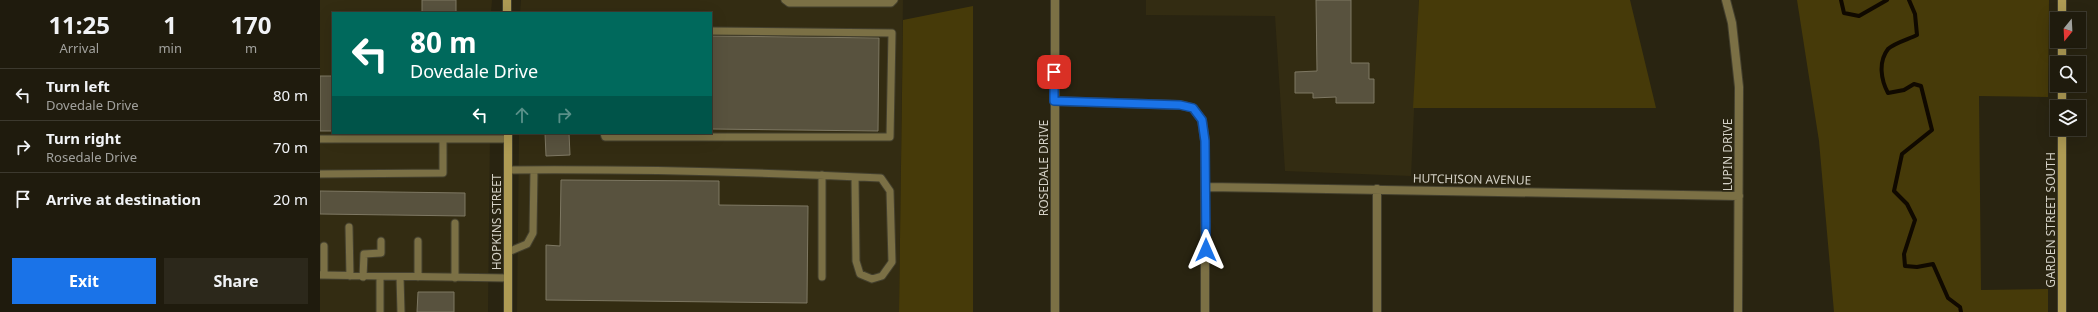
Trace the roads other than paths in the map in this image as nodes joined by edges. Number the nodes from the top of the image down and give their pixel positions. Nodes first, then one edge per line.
1 (507, 0) edge
2 (786, 0) edge
3 (894, 0) edge
4 (1055, 0) edge
5 (1726, 0) edge
6 (2062, 0) edge
7 (507, 12) edge
8 (2062, 12) edge
9 (712, 31) edge
10 (1054, 101) junction
11 (604, 134) edge
12 (508, 136) edge
13 (2062, 136) edge
14 (320, 139) edge
15 (443, 140) junction
16 (508, 170) junction
17 (534, 170) junction
18 (320, 174) edge
19 (822, 175) junction
20 (855, 177) junction
21 (1206, 187) junction
22 (1377, 189) junction
23 (1739, 196) junction
24 (455, 223) dead end
25 (349, 227) dead end
26 (381, 240) dead end
27 (418, 241) dead end
28 (324, 246) dead end
29 (508, 252) junction
30 (322, 275) edge
31 (350, 276) junction
32 (363, 276) junction
33 (380, 277) junction
34 (400, 277) junction
35 (418, 277) junction
36 (822, 277) dead end
37 (455, 278) junction
38 (508, 278) junction
39 (380, 312) edge
40 (401, 312) edge
41 (508, 312) edge
42 (1055, 312) edge
43 (1205, 312) edge
44 (1377, 312) edge
45 (1738, 312) edge
46 (2062, 312) edge

1 - 7 street
2 - 3 lane
4 - 10 street, ROSEDALE DRIVE
5 - 23 street, LUPIN DRIVE
6 - 8 street
9 - 11 lane
10 - 21 street
10 - 42 street, ROSEDALE DRIVE
12 - 15 lane
12 - 16 street, HOPKINS STREET
13 - 46 street, GARDEN STREET SOUTH
14 - 15 lane
15 - 18 lane
16 - 17 lane
16 - 29 street, HOPKINS STREET
17 - 19 lane
17 - 29 lane
19 - 20 lane
19 - 36 lane
20 - 20 lane
21 - 22 street, HUTCHISON AVENUE
21 - 43 street
22 - 23 street, HUTCHISON AVENUE
22 - 44 street
23 - 45 street, LUPIN DRIVE
24 - 37 lane
25 - 31 lane
26 - 32 lane
27 - 35 lane
28 - 30 lane
29 - 38 street, HOPKINS STREET
30 - 31 lane
31 - 32 lane
32 - 33 lane
33 - 34 lane
33 - 39 lane
34 - 35 lane
34 - 40 lane
35 - 37 lane
37 - 38 lane
38 - 41 street, HOPKINS STREET

